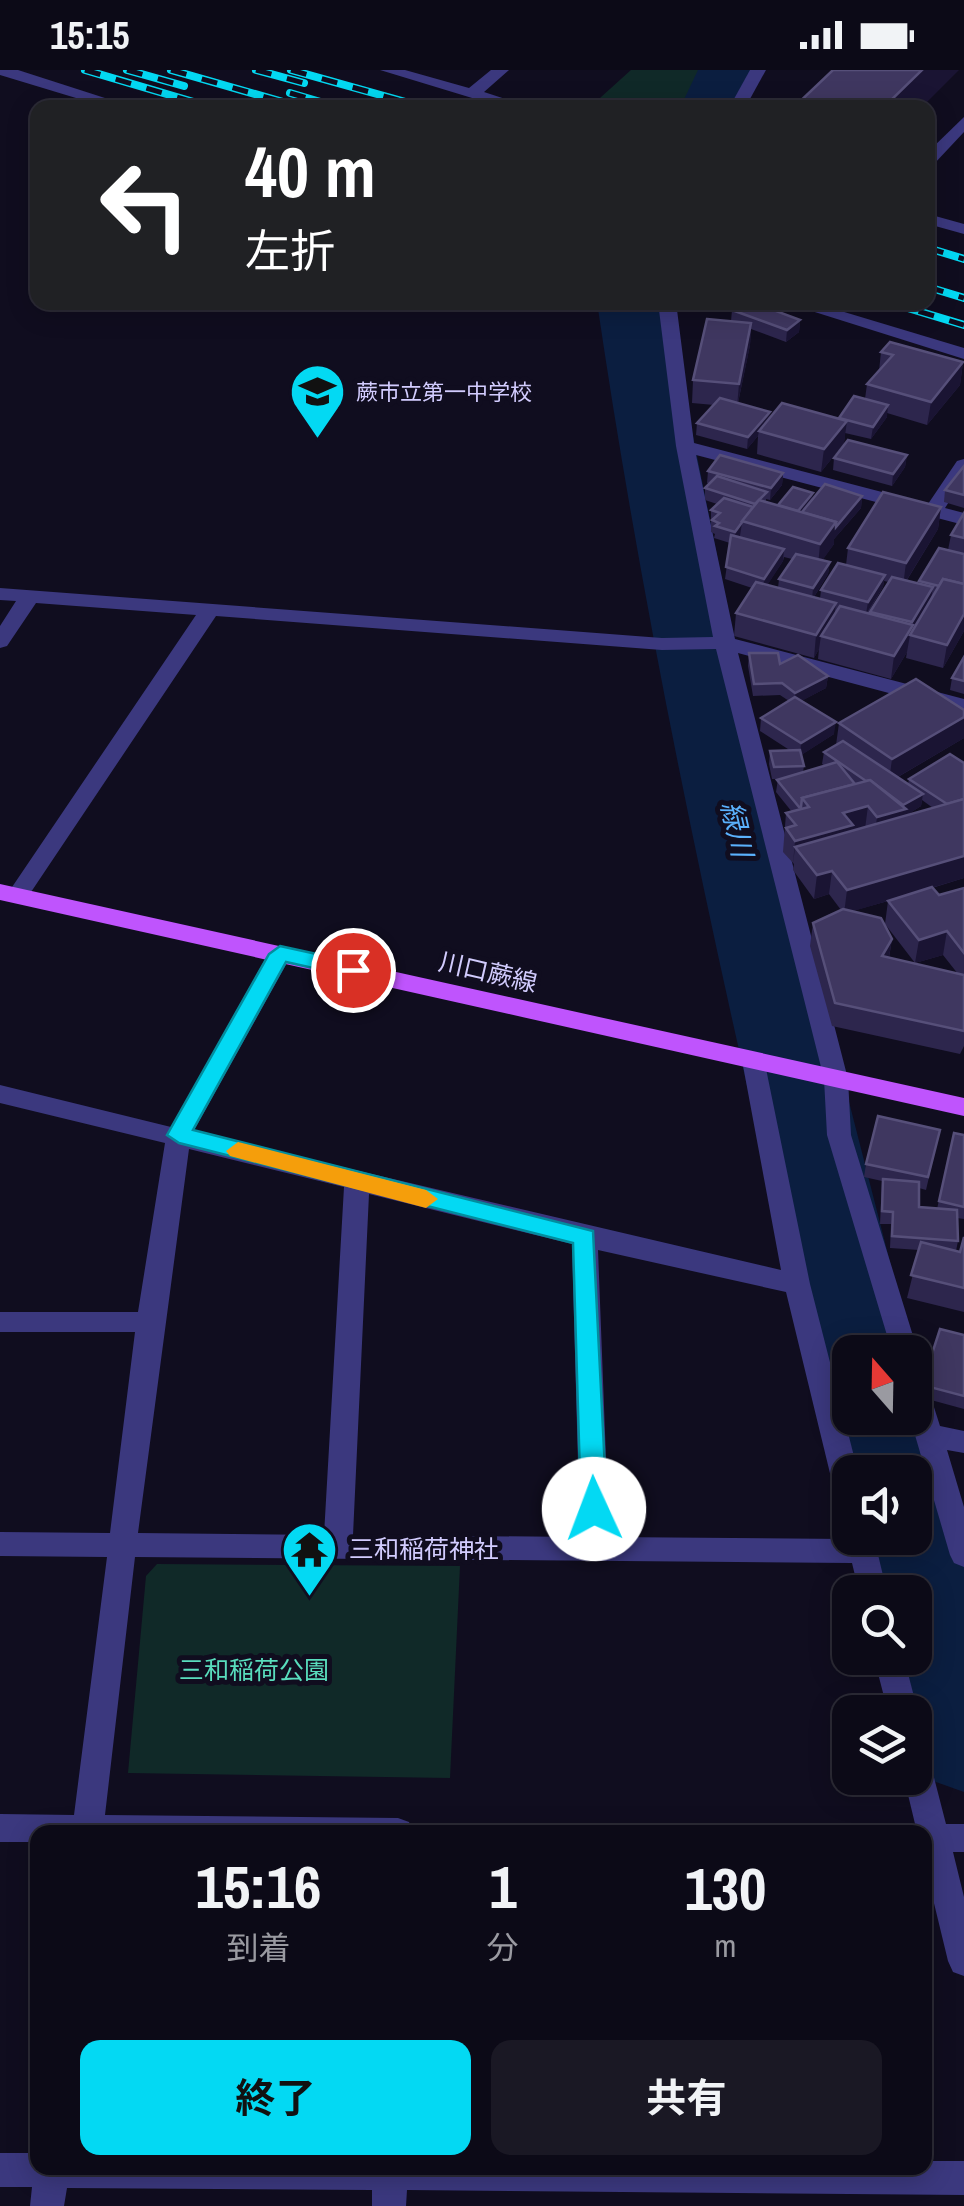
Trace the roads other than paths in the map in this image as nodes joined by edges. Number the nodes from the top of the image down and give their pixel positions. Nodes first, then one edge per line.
1 (1, 70) edge
2 (388, 70) edge
3 (501, 70) edge
4 (758, 70) edge
5 (472, 93) junction
6 (101, 100) edge
7 (497, 100) edge
8 (741, 100) edge
9 (964, 122) edge
10 (935, 153) edge
11 (935, 221) edge
12 (964, 229) edge
13 (668, 310) edge
14 (817, 310) edge
15 (964, 354) edge
16 (685, 446) junction
17 (964, 465) edge
18 (933, 511) junction
19 (964, 520) edge
20 (0, 594) edge
21 (30, 596) junction
22 (210, 610) junction
23 (0, 642) edge
24 (725, 644) junction
25 (964, 706) edge
26 (9, 894) edge
27 (280, 954) junction
28 (761, 1061) junction
29 (830, 1078) junction
30 (0, 1094) edge
31 (964, 1107) edge
32 (179, 1135) junction
33 (357, 1182) junction
34 (585, 1237) junction
35 (797, 1284) junction
36 (0, 1322) edge
37 (150, 1322) junction
38 (900, 1335) edge
39 (930, 1435) joint
40 (964, 1442) edge
41 (839, 1455) edge
42 (0, 1544) edge
43 (832, 1544) edge
44 (124, 1545) junction
45 (338, 1546) junction
46 (595, 1548) junction
47 (964, 1555) edge
48 (926, 1795) edge
49 (89, 1825) edge
50 (0, 1828) edge
51 (30, 1829) edge
52 (941, 1839) edge
53 (964, 1960) edge
54 (30, 2169) edge
55 (0, 2170) edge
56 (51, 2175) edge
57 (144, 2175) edge
58 (964, 2178) edge
59 (389, 2191) edge
60 (47, 2206) edge

1 - 6 street
2 - 5 street
3 - 5 street
4 - 8 street
5 - 7 street
9 - 10 street
11 - 12 street
13 - 16 street
14 - 15 street
16 - 18 street
16 - 24 street
17 - 18 street
18 - 19 street
20 - 21 street
21 - 22 street
21 - 23 street
22 - 24 street
22 - 26 street
24 - 25 street
24 - 29 street
26 - 27 main road, 川口蕨線
27 - 28 main road, 川口蕨線
27 - 32 street
28 - 29 main road, 川口蕨線
28 - 35 street
29 - 31 main road, 川口蕨線
29 - 38 street
30 - 32 street
32 - 33 street
32 - 37 street
33 - 34 street
33 - 45 street
34 - 35 street
34 - 46 street
35 - 41 street
36 - 37 street
37 - 44 street
39 - 40 street
39 - 47 street
42 - 44 street
43 - 46 street
44 - 45 street
44 - 49 street
45 - 46 street
48 - 52 street
50 - 51 street
52 - 53 street
54 - 55 street
56 - 60 street
57 - 59 street
58 - 59 street

